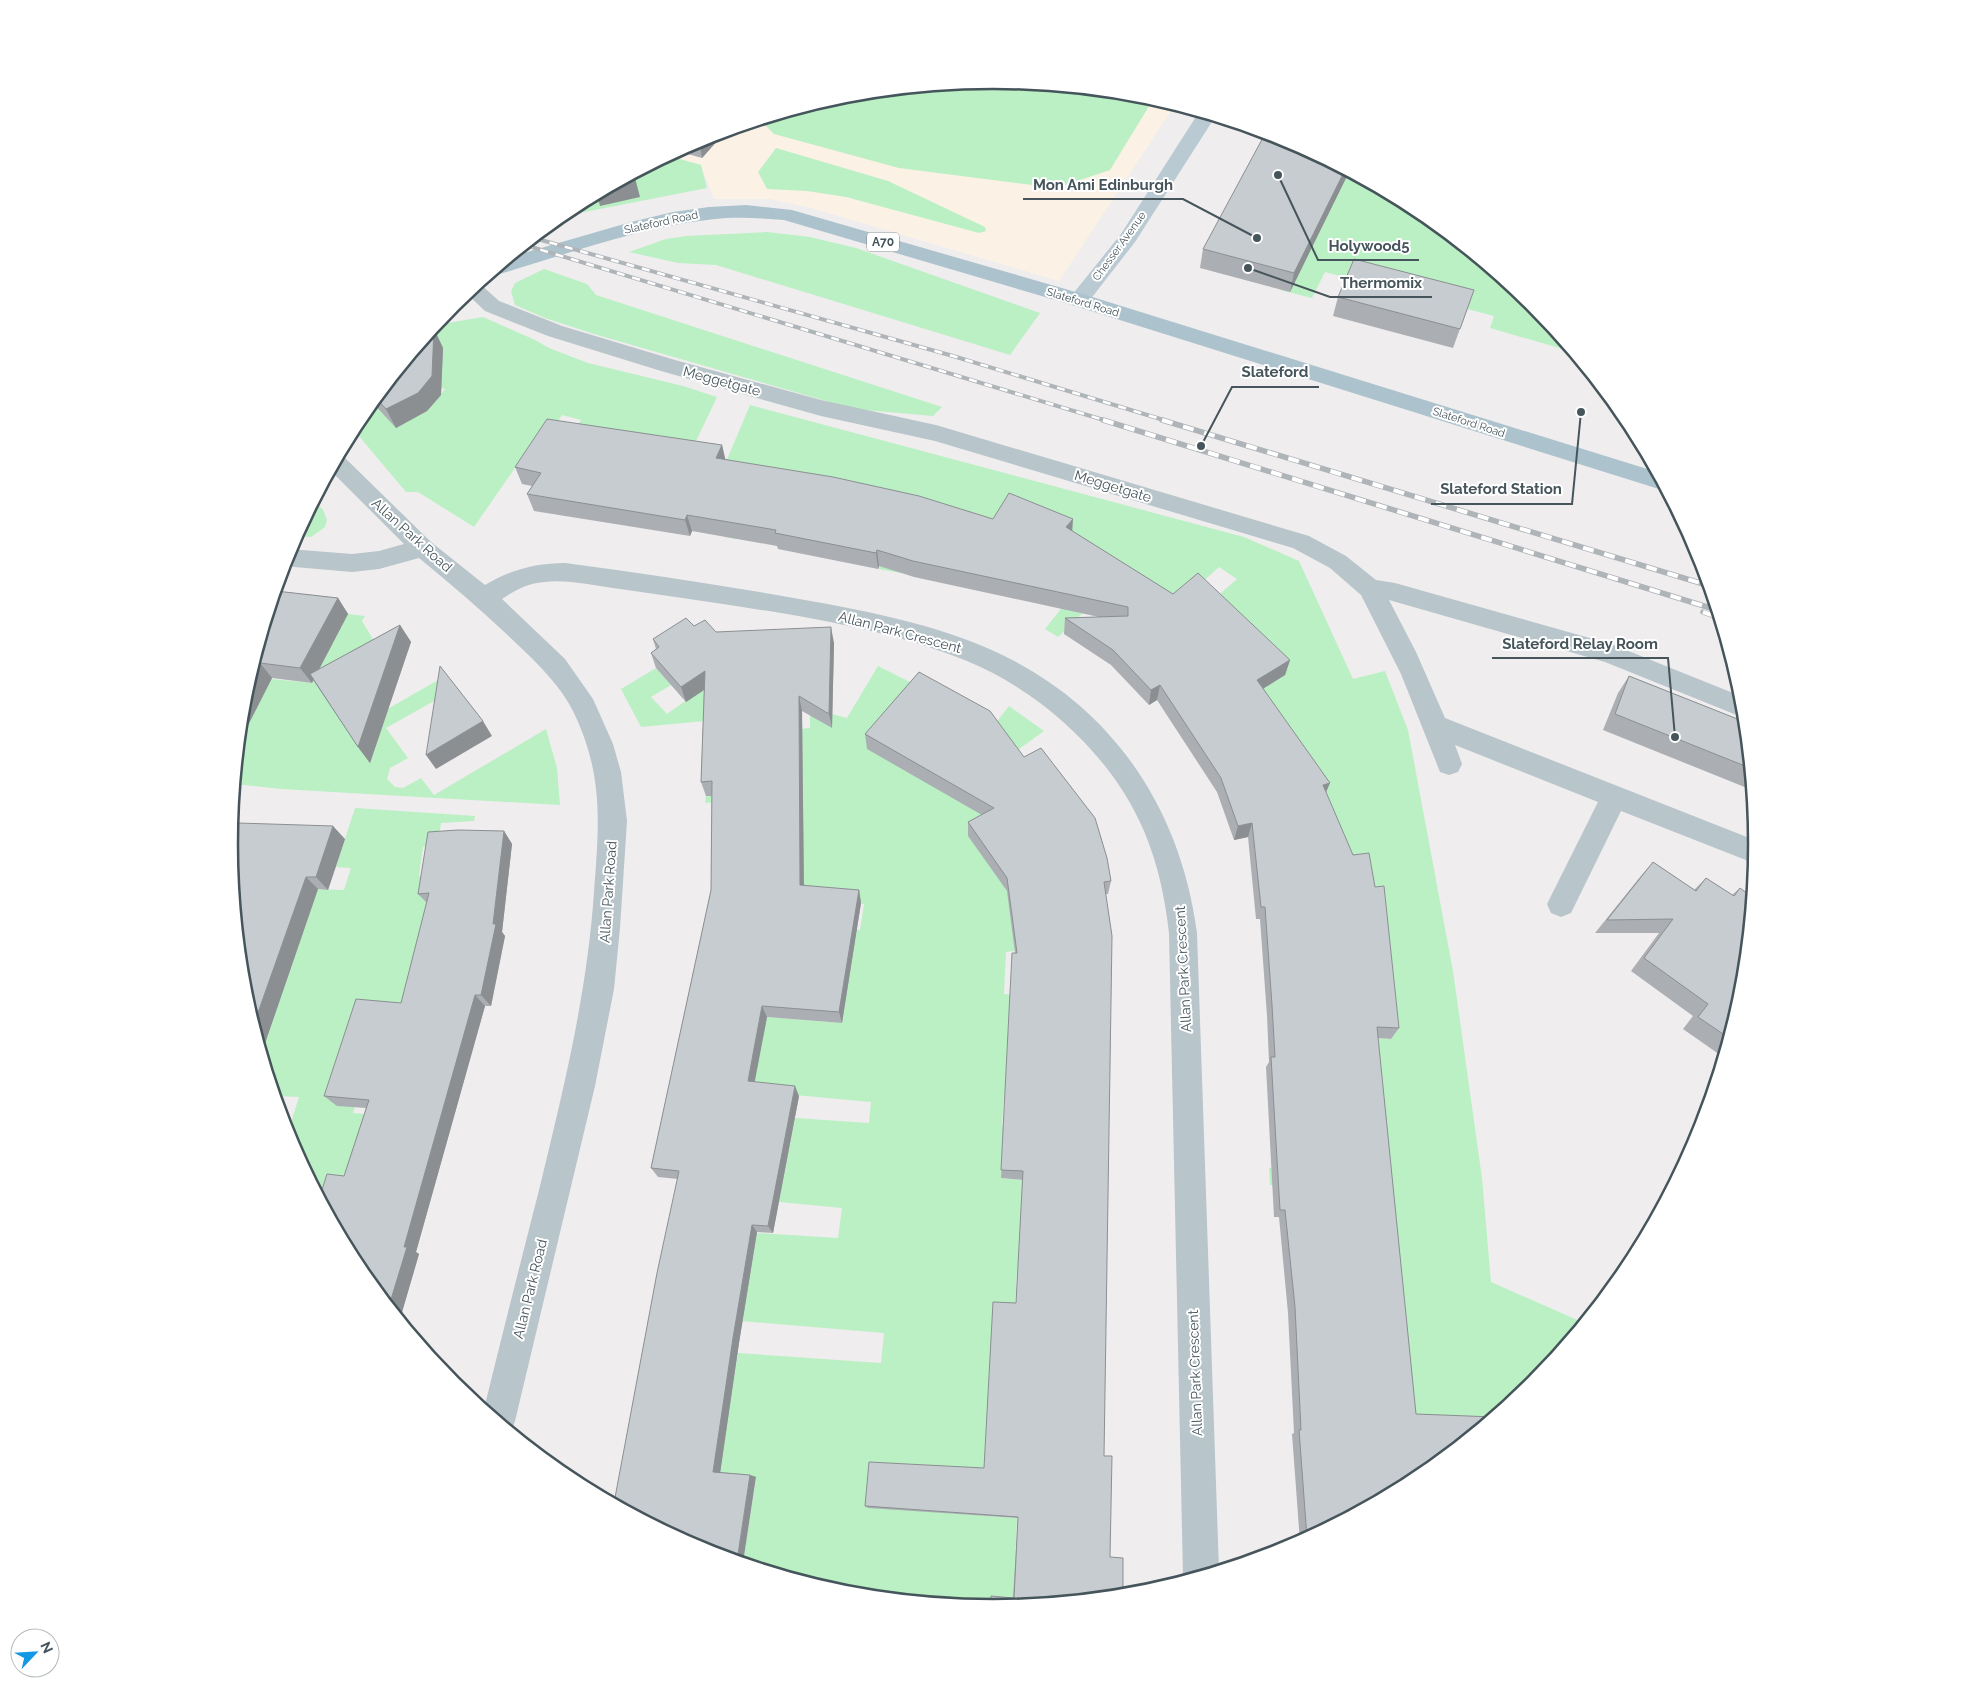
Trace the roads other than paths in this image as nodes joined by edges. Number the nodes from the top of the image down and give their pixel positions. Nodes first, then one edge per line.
1 (1204, 119) edge
2 (512, 263) edge
3 (478, 293) edge
4 (1079, 300) junction
5 (339, 466) edge
6 (1655, 480) edge
7 (423, 548) junction
8 (295, 559) edge
9 (1370, 588) junction
10 (485, 598) junction
11 (1735, 704) edge
12 (1436, 726) junction
13 (1450, 764) dead end
14 (1614, 797) junction
15 (1749, 851) edge
16 (1561, 904) dead end
17 (499, 1415) edge
18 (1201, 1570) edge

1 - 4 street, Chesser Avenue
2 - 4 main road, Slateford Road / A70
3 - 9 street, Meggetgate
4 - 6 main road, Slateford Road / A70
5 - 7 street, Allan Park Road
7 - 8 street
7 - 10 street, Allan Park Road
9 - 11 street
9 - 12 street
10 - 17 street, Allan Park Road
10 - 18 street, Allan Park Crescent
12 - 13 street
12 - 14 street
14 - 15 street
14 - 16 street

